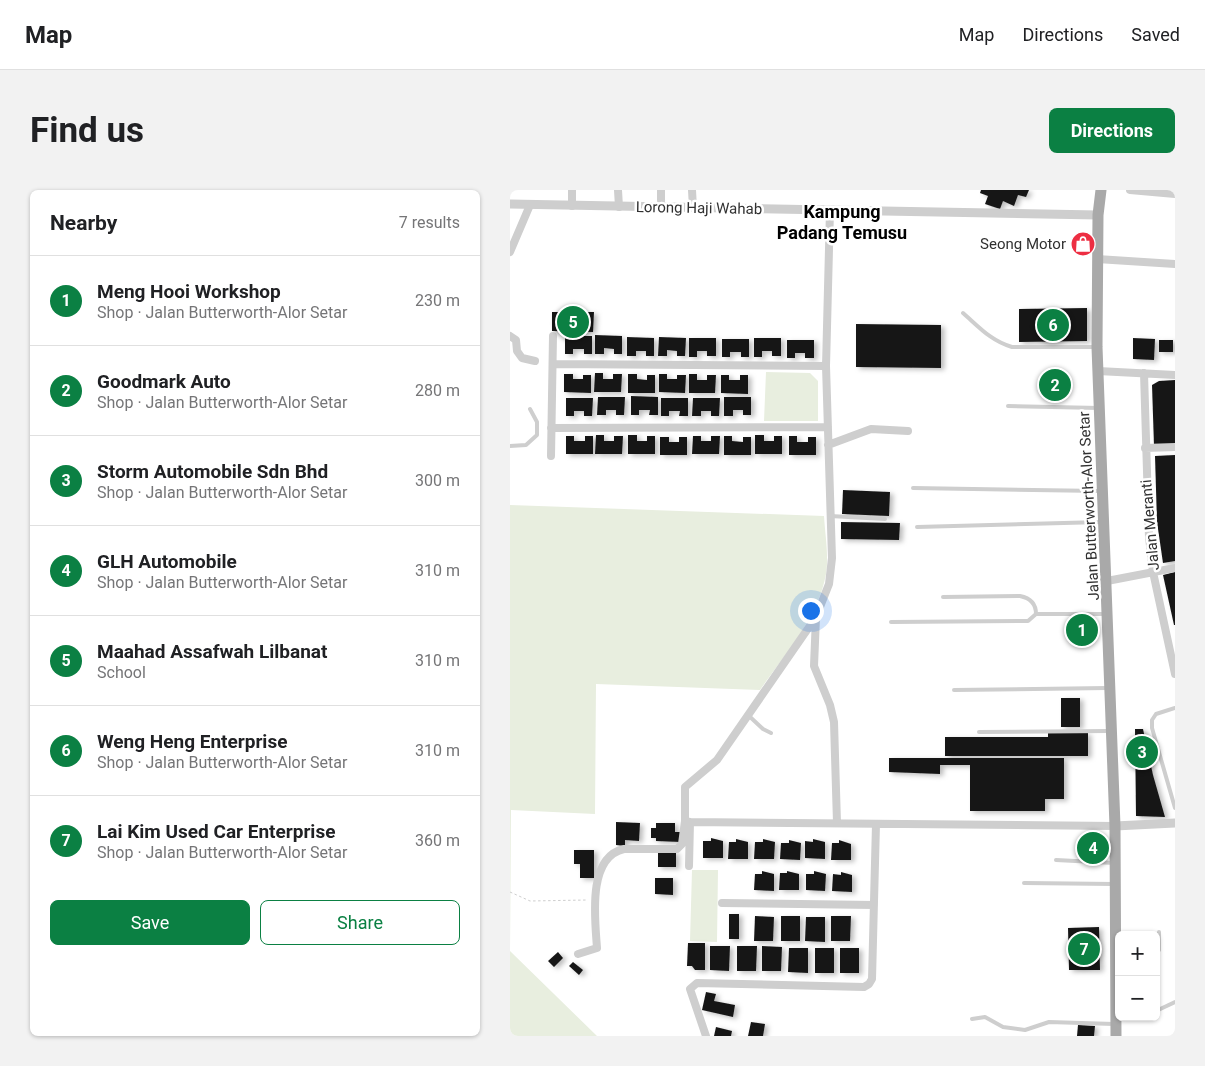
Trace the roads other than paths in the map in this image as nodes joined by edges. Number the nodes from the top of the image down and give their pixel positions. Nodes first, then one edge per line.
1 (572, 190) edge
2 (618, 190) edge
3 (661, 190) edge
4 (692, 190) edge
5 (1101, 190) edge
6 (1130, 190) edge
7 (1175, 194) edge
8 (510, 204) edge
9 (530, 205) junction
10 (572, 206) junction
11 (619, 207) junction
12 (661, 208) junction
13 (693, 208) junction
14 (830, 210) junction
15 (1098, 215) junction
16 (510, 252) edge
17 (1098, 259) junction
18 (1175, 264) edge
19 (963, 313) dead end
20 (510, 336) edge
21 (553, 336) dead end
22 (1097, 347) junction
23 (535, 361) dead end
24 (553, 364) junction
25 (826, 366) junction
26 (1098, 371) junction
27 (1144, 373) junction
28 (1175, 375) edge
29 (1008, 406) dead end
30 (1099, 408) junction
31 (530, 409) dead end
32 (828, 427) junction
33 (551, 428) junction
34 (538, 430) junction
35 (908, 431) dead end
36 (828, 445) junction
37 (510, 446) edge
38 (1175, 447) edge
39 (1144, 448) junction
40 (551, 456) dead end
41 (913, 488) dead end
42 (1103, 491) junction
43 (830, 516) junction
44 (885, 519) dead end
45 (1105, 522) junction
46 (917, 527) dead end
47 (1175, 568) edge
48 (1153, 572) junction
49 (1107, 581) junction
50 (943, 597) dead end
51 (1036, 614) junction
52 (1109, 614) junction
53 (816, 617) junction
54 (891, 622) dead end
55 (1175, 674) edge
56 (1111, 688) junction
57 (954, 690) dead end
58 (1175, 708) edge
59 (748, 715) junction
60 (1112, 731) junction
61 (979, 732) dead end
62 (771, 733) dead end
63 (1175, 808) edge
64 (687, 822) junction
65 (837, 823) junction
66 (1175, 823) edge
67 (876, 824) junction
68 (1115, 826) junction
69 (1056, 860) dead end
70 (1116, 863) junction
71 (689, 866) dead end
72 (1024, 883) dead end
73 (1117, 884) junction
74 (722, 903) dead end
75 (874, 905) junction
76 (1118, 931) edge
77 (578, 954) dead end
78 (1175, 1002) edge
79 (1160, 1009) edge
80 (972, 1019) dead end
81 (1116, 1021) edge
82 (1116, 1024) junction
83 (706, 1036) edge
84 (1116, 1036) edge

1 - 10 street
2 - 11 street
3 - 12 street
4 - 13 street
5 - 15 main road, Jalan Butterworth-Alor Setar
6 - 7 street
8 - 9 street, Lorong Haji Wahab
9 - 10 street, Lorong Haji Wahab
9 - 16 street
10 - 11 street, Lorong Haji Wahab
11 - 12 street, Lorong Haji Wahab
12 - 13 street, Lorong Haji Wahab
13 - 14 street, Lorong Haji Wahab
14 - 15 street, Lorong Haji Wahab
14 - 25 street
15 - 17 main road, Jalan Butterworth-Alor Setar
17 - 18 street
17 - 22 main road, Jalan Butterworth-Alor Setar
19 - 22 lane
20 - 23 street
21 - 24 street
22 - 26 main road, Jalan Butterworth-Alor Setar
24 - 25 street
24 - 33 street
25 - 32 street
26 - 27 street
26 - 30 main road, Jalan Butterworth-Alor Setar
27 - 28 street
27 - 39 street, Jalan Meranti
29 - 30 lane
30 - 42 main road, Jalan Butterworth-Alor Setar
31 - 34 lane
32 - 33 street
32 - 36 street
33 - 34 lane
33 - 40 street
34 - 37 lane
35 - 36 street
36 - 43 street
38 - 39 street
39 - 48 street, Jalan Meranti
41 - 42 lane
42 - 45 main road, Jalan Butterworth-Alor Setar
43 - 44 lane
43 - 53 street
45 - 46 lane
45 - 49 main road, Jalan Butterworth-Alor Setar
47 - 48 street
48 - 49 street
48 - 55 street, Jalan Meranti
49 - 52 main road, Jalan Butterworth-Alor Setar
50 - 51 lane
51 - 52 lane
51 - 54 lane
52 - 56 main road, Jalan Butterworth-Alor Setar
53 - 59 street
53 - 65 street
56 - 57 lane
56 - 60 main road, Jalan Butterworth-Alor Setar
58 - 63 lane
59 - 62 lane
59 - 64 street
60 - 61 lane
60 - 68 main road, Jalan Butterworth-Alor Setar
64 - 65 street
64 - 71 street
64 - 77 street
65 - 67 street
66 - 68 street
67 - 68 street
67 - 75 street
68 - 70 main road, Jalan Butterworth-Alor Setar
69 - 70 lane
70 - 73 main road, Jalan Butterworth-Alor Setar
72 - 73 lane
73 - 76 main road, Jalan Butterworth-Alor Setar
74 - 75 street
75 - 83 street
78 - 79 lane
80 - 82 lane
81 - 82 main road, Jalan Butterworth-Alor Setar
82 - 84 main road, Jalan Butterworth-Alor Setar

